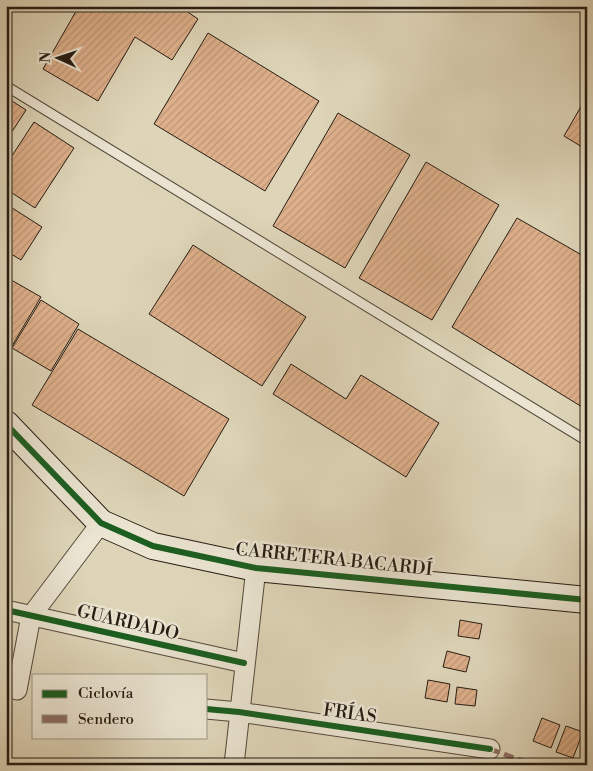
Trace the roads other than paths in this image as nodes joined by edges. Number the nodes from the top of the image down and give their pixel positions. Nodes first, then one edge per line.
1 (6, 86) edge
2 (6, 424) edge
3 (587, 441) edge
4 (101, 523) junction
5 (256, 568) junction
6 (587, 600) edge
7 (6, 610) edge
8 (31, 616) junction
9 (244, 663) junction
10 (19, 691) edge
11 (208, 709) edge
12 (239, 712) junction
13 (490, 749) dead end
14 (234, 765) edge

1 - 3 lane
2 - 4 street, CARRETERA BACARDÍ
4 - 5 street, CARRETERA BACARDÍ
4 - 8 street
5 - 6 street, CARRETERA BACARDÍ
5 - 9 street
7 - 8 street, GUARDADO
8 - 9 street, GUARDADO
8 - 10 street
9 - 12 street
11 - 12 street, FRÍAS
12 - 13 street, FRÍAS
12 - 14 street

